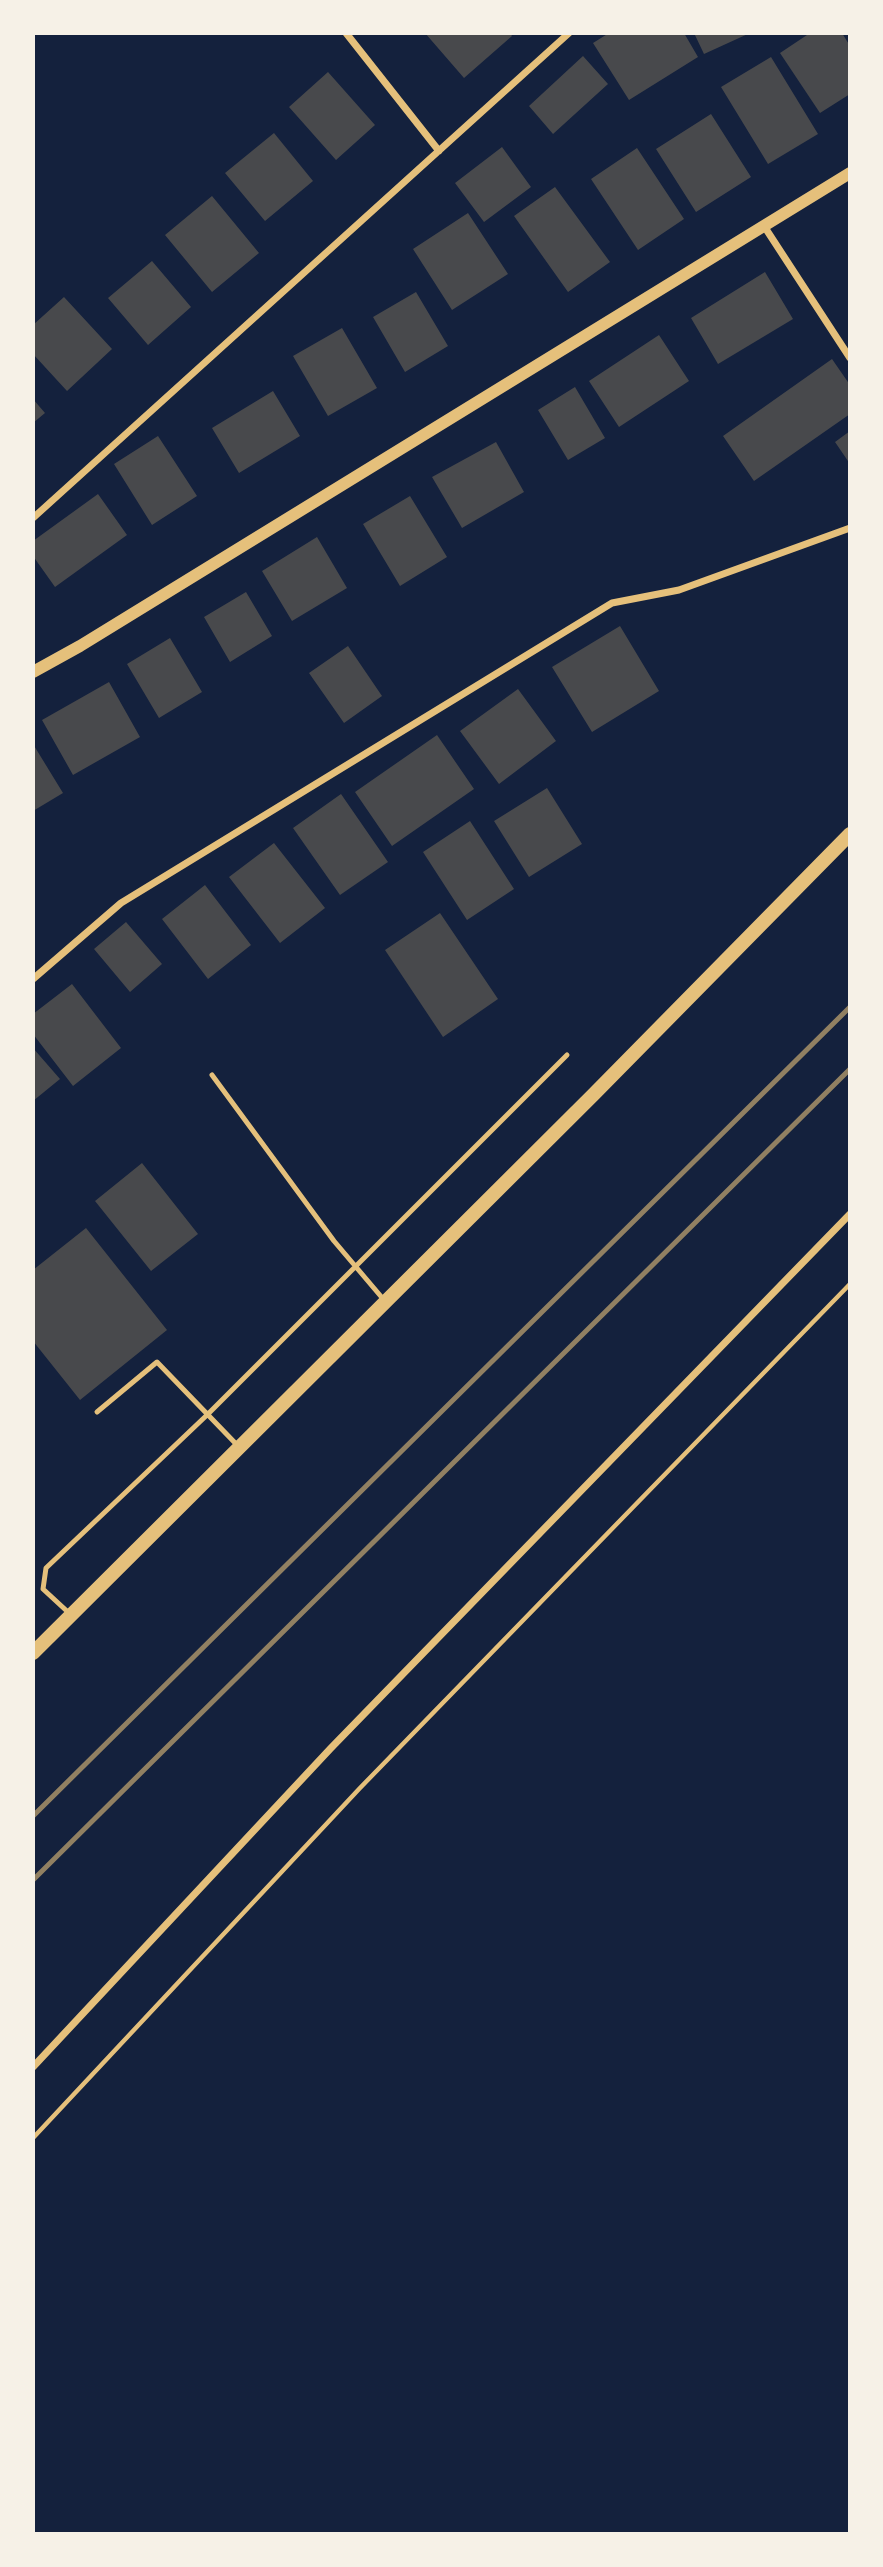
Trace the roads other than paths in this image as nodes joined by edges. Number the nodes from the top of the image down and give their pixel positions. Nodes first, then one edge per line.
1 (346, 33) edge
2 (569, 33) edge
3 (439, 151) junction
4 (850, 173) edge
5 (764, 226) junction
6 (850, 358) edge
7 (33, 518) edge
8 (850, 528) edge
9 (33, 672) edge
10 (850, 834) edge
11 (33, 979) edge
12 (567, 1055) dead end
13 (212, 1075) dead end
14 (850, 1214) edge
15 (355, 1267) junction
16 (386, 1302) junction
17 (97, 1412) dead end
18 (207, 1415) junction
19 (240, 1447) junction
20 (71, 1615) junction
21 (33, 1653) edge
22 (33, 2067) edge

1 - 3 street
2 - 3 street
3 - 7 street
4 - 5 street
5 - 6 street
5 - 9 street
8 - 11 street
10 - 16 main road
12 - 15 lane
13 - 15 lane
14 - 22 street
15 - 16 lane
15 - 18 lane
16 - 19 main road
17 - 18 lane
18 - 19 lane
18 - 20 lane
19 - 20 main road
20 - 21 main road

